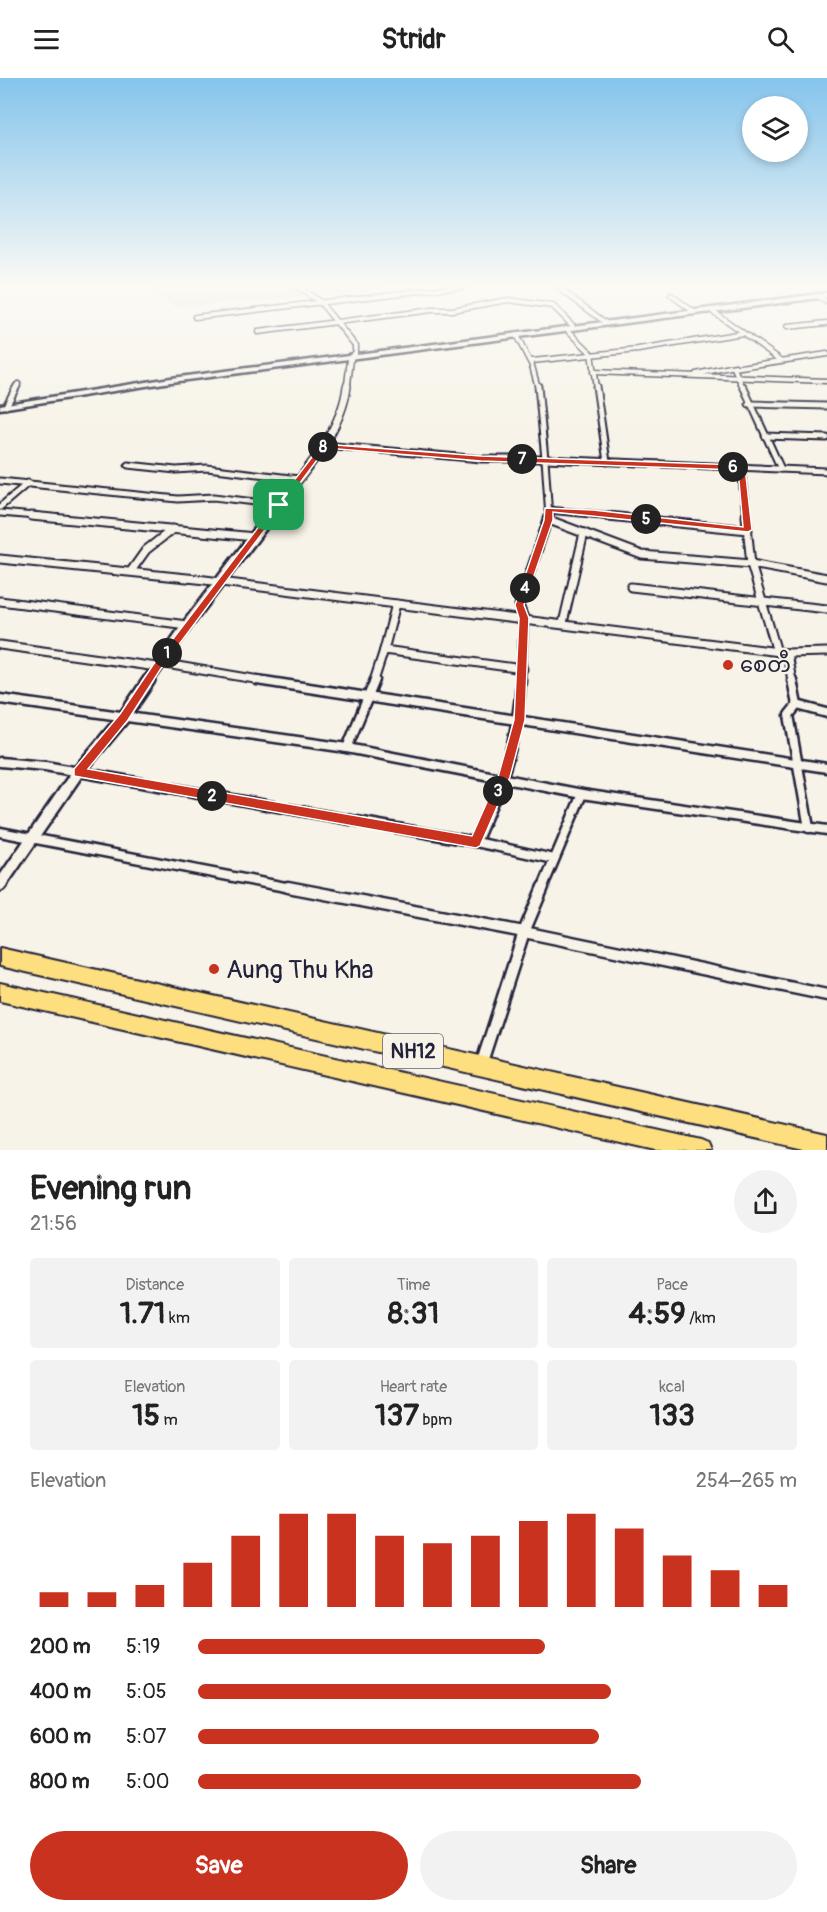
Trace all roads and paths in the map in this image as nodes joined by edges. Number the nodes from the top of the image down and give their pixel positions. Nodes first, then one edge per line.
1 (347, 335) edge
2 (516, 335) joint
3 (577, 335) edge
4 (730, 335) edge
5 (746, 335) edge
6 (827, 354) edge
7 (351, 356) junction
8 (591, 356) junction
9 (781, 360) junction
10 (532, 361) junction
11 (735, 366) junction
12 (593, 372) junction
13 (689, 376) junction
14 (737, 378) junction
15 (827, 381) edge
16 (18, 384) dead end
17 (749, 404) junction
18 (3, 406) edge
19 (827, 406) edge
20 (765, 436) junction
21 (827, 438) edge
22 (324, 445) junction
23 (545, 459) junction
24 (607, 462) junction
25 (128, 465) dead end
26 (741, 467) junction
27 (781, 469) junction
28 (827, 471) edge
29 (299, 479) junction
30 (0, 481) edge
31 (28, 483) junction
32 (279, 505) junction
33 (0, 507) edge
34 (548, 510) junction
35 (0, 513) edge
36 (549, 520) junction
37 (173, 529) junction
38 (748, 530) junction
39 (584, 533) junction
40 (255, 537) junction
41 (0, 559) edge
42 (751, 564) junction
43 (131, 571) junction
44 (827, 578) edge
45 (221, 582) junction
46 (631, 587) dead end
47 (0, 601) edge
48 (760, 602) junction
49 (396, 604) junction
50 (827, 609) edge
51 (524, 618) junction
52 (563, 623) junction
53 (188, 626) junction
54 (0, 645) edge
55 (384, 650) junction
56 (777, 652) junction
57 (827, 652) edge
58 (788, 653) junction
59 (158, 665) junction
60 (523, 669) junction
61 (369, 698) junction
62 (0, 699) edge
63 (797, 705) junction
64 (827, 713) edge
65 (124, 717) junction
66 (519, 720) junction
67 (347, 748) junction
68 (0, 762) edge
69 (796, 764) junction
70 (827, 768) edge
71 (78, 772) junction
72 (504, 777) junction
73 (582, 794) junction
74 (809, 828) junction
75 (827, 830) edge
76 (0, 832) edge
77 (33, 837) junction
78 (476, 842) junction
79 (554, 859) junction
80 (0, 885) edge
81 (524, 932) junction
82 (0, 957) edge
83 (0, 992) edge
84 (827, 995) edge
85 (481, 1065) junction
86 (827, 1144) edge
87 (701, 1150) edge

1 - 7 street
2 - 7 main road
2 - 10 street
3 - 8 street
4 - 8 street
5 - 9 street
6 - 9 street
7 - 18 main road
7 - 22 street
8 - 10 street
8 - 12 street
9 - 11 street
10 - 23 street
11 - 13 street
11 - 14 street
12 - 13 street
12 - 24 street
13 - 14 street
14 - 15 street
14 - 17 street
16 - 18 street
17 - 19 street
17 - 20 street
20 - 21 street
20 - 27 street
22 - 23 street
22 - 29 street
23 - 24 street
23 - 34 street
24 - 26 street
25 - 29 street
26 - 27 street
26 - 38 street
27 - 28 street
29 - 32 street
30 - 31 street
31 - 32 street
31 - 33 street
32 - 40 street
34 - 36 street
34 - 38 street
35 - 37 street
36 - 39 street
36 - 51 street
37 - 40 street
37 - 43 street
38 - 42 street
39 - 42 street
39 - 52 street
40 - 45 street
41 - 43 street
42 - 44 street
42 - 48 street
43 - 45 street
45 - 49 street
45 - 53 street
46 - 48 street
47 - 53 street
48 - 50 street
48 - 56 street
49 - 51 street
49 - 55 street
51 - 52 street
51 - 60 street
52 - 56 street
53 - 59 street
54 - 59 street
55 - 60 street
55 - 61 street
56 - 58 street
57 - 58 street
58 - 63 street
59 - 61 street
59 - 65 street
60 - 66 street
61 - 66 street
61 - 67 street
62 - 65 street
63 - 64 street
63 - 69 street
65 - 67 street
65 - 71 street
66 - 69 street
66 - 72 street
67 - 72 street
68 - 71 street
69 - 70 street
69 - 74 street
71 - 77 street
71 - 78 street
72 - 73 street
72 - 78 street
73 - 74 street
73 - 79 street
74 - 75 street
76 - 77 street
77 - 80 street
77 - 81 street
78 - 79 street
79 - 81 street
81 - 84 street
81 - 85 street
82 - 85 highway, NH12
83 - 87 highway, NH12
85 - 86 highway, NH12

